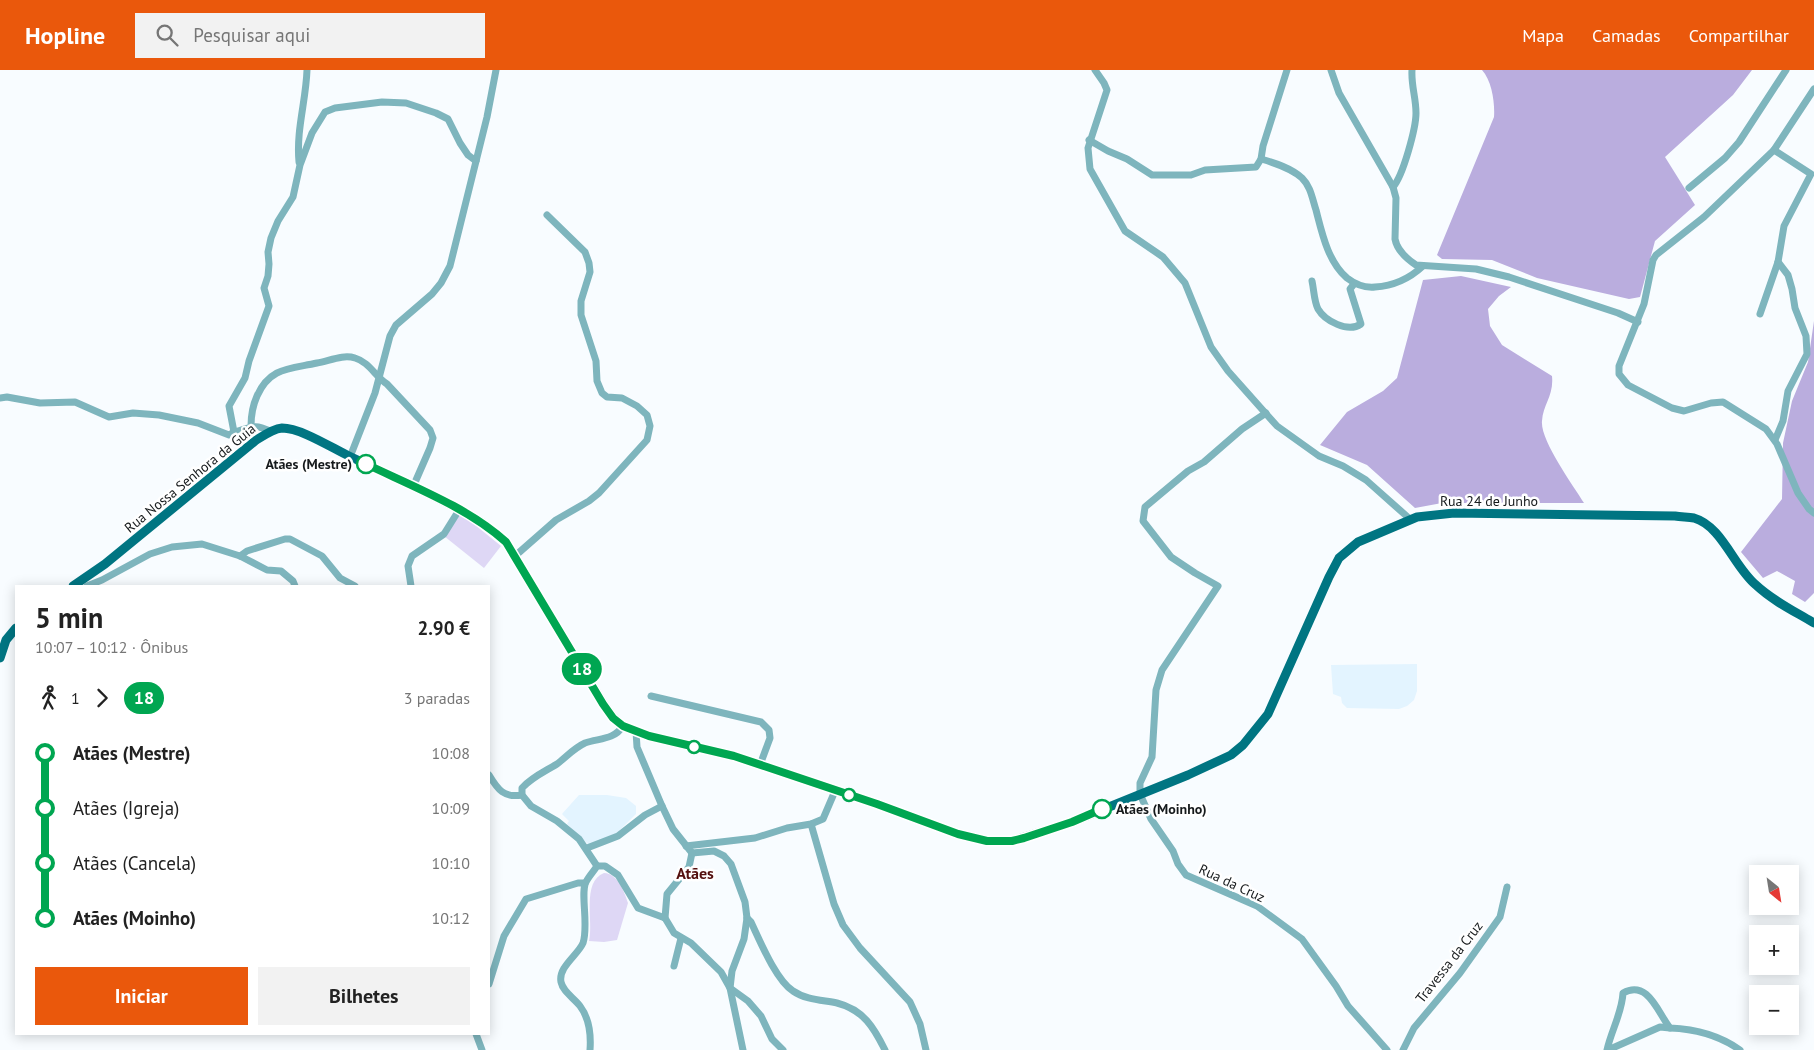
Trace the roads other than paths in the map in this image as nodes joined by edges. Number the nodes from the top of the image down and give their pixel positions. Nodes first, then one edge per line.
1 (307, 70) edge
2 (496, 70) edge
3 (1095, 70) edge
4 (1287, 70) edge
5 (1331, 70) edge
6 (1412, 70) edge
7 (1786, 70) edge
8 (1814, 89) edge
9 (1089, 140) junction
10 (1774, 150) junction
11 (1261, 159) junction
12 (476, 161) junction
13 (300, 165) junction
14 (1393, 187) junction
15 (1689, 188) dead end
16 (547, 214) dead end
17 (1778, 262) junction
18 (1423, 266) junction
19 (1312, 281) dead end
20 (1354, 284) junction
21 (1760, 314) dead end
22 (1638, 322) junction
23 (379, 378) junction
24 (0, 398) edge
25 (1266, 413) junction
26 (251, 426) junction
27 (270, 431) junction
28 (234, 432) junction
29 (1775, 440) junction
30 (350, 457) junction
31 (414, 487) junction
32 (458, 510) junction
33 (1814, 513) edge
34 (1411, 520) junction
35 (240, 556) junction
36 (515, 556) junction
37 (74, 585) edge
38 (89, 585) edge
39 (294, 585) edge
40 (353, 585) edge
41 (411, 585) edge
42 (1814, 623) edge
43 (15, 629) edge
44 (0, 658) edge
45 (652, 696) dead end
46 (623, 726) junction
47 (636, 731) junction
48 (760, 765) junction
49 (490, 776) edge
50 (835, 790) junction
51 (1140, 794) junction
52 (522, 795) junction
53 (662, 806) junction
54 (811, 824) junction
55 (686, 846) junction
56 (586, 848) junction
57 (692, 853) junction
58 (597, 866) junction
59 (585, 883) junction
60 (1507, 886) dead end
61 (665, 918) junction
62 (747, 918) junction
63 (681, 938) junction
64 (674, 966) dead end
65 (490, 981) edge
66 (730, 988) junction
67 (1670, 1028) junction
68 (476, 1035) edge
69 (482, 1050) edge
70 (590, 1050) edge
71 (743, 1050) edge
72 (784, 1050) edge
73 (885, 1050) edge
74 (926, 1050) edge
75 (1388, 1050) edge
76 (1403, 1050) edge
77 (1608, 1050) edge
78 (1740, 1050) edge

1 - 13 street
2 - 12 street
3 - 9 street
4 - 11 street
5 - 14 street
6 - 14 street
7 - 15 street
8 - 10 street
9 - 11 street
9 - 25 street
10 - 17 street
10 - 22 street
11 - 20 street
12 - 13 street
12 - 23 street
13 - 28 street
14 - 18 street
16 - 36 street
17 - 21 street
17 - 29 street
18 - 20 street
18 - 22 street
19 - 20 street
22 - 29 street
23 - 26 street
23 - 30 street
23 - 31 street
24 - 28 street
25 - 34 street
25 - 51 street
26 - 27 street
26 - 28 street
27 - 30 main road, Rua Nossa Senhora da Guia
27 - 37 main road, Rua Nossa Senhora da Guia
29 - 33 street
30 - 31 main road, Rua Nossa Senhora da Guia
31 - 32 main road, Rua Nossa Senhora da Guia
32 - 36 main road, Rua Nossa Senhora da Guia
32 - 41 street
34 - 42 main road, Rua 24 de Junho
34 - 51 main road, Rua 24 de Junho
35 - 38 street
35 - 39 street
35 - 40 street
36 - 46 main road, Rua Nossa Senhora da Guia
43 - 44 main road
45 - 48 street
46 - 47 main road, Rua Nossa Senhora da Guia
46 - 52 street
47 - 48 main road, Rua Nossa Senhora da Guia
47 - 53 street
48 - 50 main road, Rua Nossa Senhora da Guia
49 - 52 street
50 - 51 main road, Rua Nossa Senhora da Guia
50 - 54 street
51 - 75 street, Rua da Cruz
52 - 56 street
53 - 55 street
53 - 56 street
54 - 55 street
54 - 74 street
55 - 57 street
56 - 58 street
57 - 61 street
57 - 62 street
58 - 59 street
58 - 61 street
59 - 65 street
59 - 70 street
60 - 76 street, Travessa da Cruz
61 - 63 street
62 - 66 street
62 - 73 street
63 - 64 street
63 - 66 street
66 - 71 street
66 - 72 street
67 - 77 street
67 - 77 street
67 - 78 street
68 - 69 street

